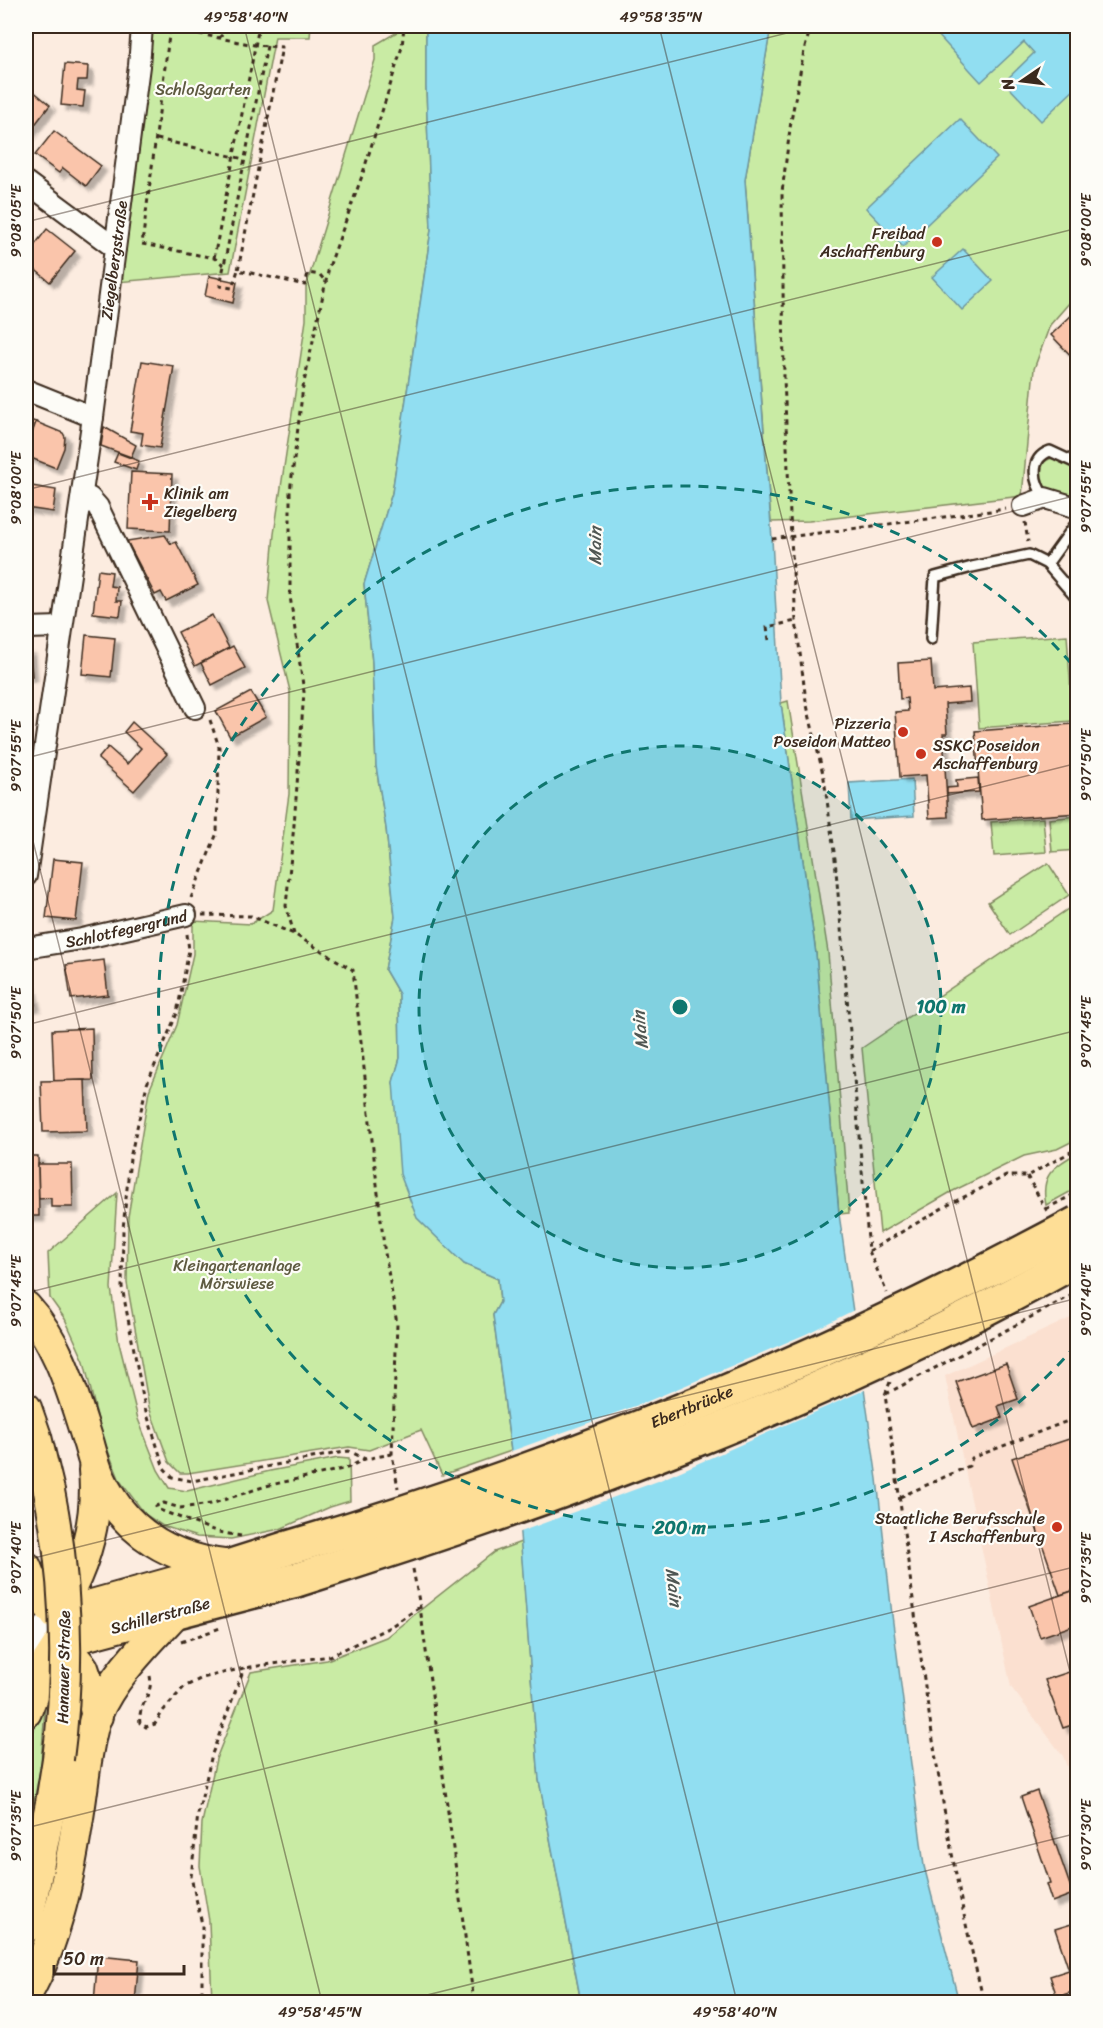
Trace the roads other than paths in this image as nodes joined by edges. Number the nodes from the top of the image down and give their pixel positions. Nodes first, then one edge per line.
1 (142, 26) edge
2 (26, 182) edge
3 (115, 248) junction
4 (26, 390) edge
5 (93, 417) junction
6 (1077, 464) edge
7 (82, 494) junction
8 (1045, 498) junction
9 (1023, 506) road end
10 (1077, 508) edge
11 (1077, 521) edge
12 (1047, 564) junction
13 (1077, 600) edge
14 (26, 627) edge
15 (62, 627) junction
16 (931, 639) dead end
17 (202, 713) road end
18 (26, 876) edge
19 (186, 915) road end
20 (26, 948) edge
21 (1077, 1223) edge
22 (1077, 1259) edge
23 (26, 1307) edge
24 (26, 1408) edge
25 (93, 1455) junction
26 (288, 1548) joint
27 (231, 1566) junction
28 (26, 1567) edge
29 (296, 1580) joint
30 (177, 1611) junction
31 (52, 1631) edge
32 (26, 1712) edge
33 (97, 1716) junction
34 (26, 1927) edge
35 (26, 1995) edge

1 - 3 street, Ziegelbergstraße
2 - 3 street
3 - 5 street, Ziegelbergstraße
4 - 5 street
5 - 7 street, Ziegelbergstraße
6 - 8 lane
7 - 15 street, Ziegelbergstraße
7 - 17 street
8 - 9 street
8 - 10 street
11 - 12 lane
12 - 13 lane
12 - 16 lane
14 - 15 street
15 - 18 street, Ziegelbergstraße
19 - 20 street, Schlotfegergrund
21 - 26 highway, Ebertbrücke, bridge
22 - 29 highway, Ebertbrücke, bridge
23 - 25 main road
24 - 34 main road, Hanauer Straße, bridge
25 - 27 main road
25 - 31 main road
26 - 27 highway, Schillerstraße
27 - 31 main road, Schillerstraße
28 - 31 main road
29 - 30 highway, Schillerstraße
30 - 31 main road, Schillerstraße
30 - 33 main road
31 - 32 main road
31 - 33 main road
33 - 35 main road

